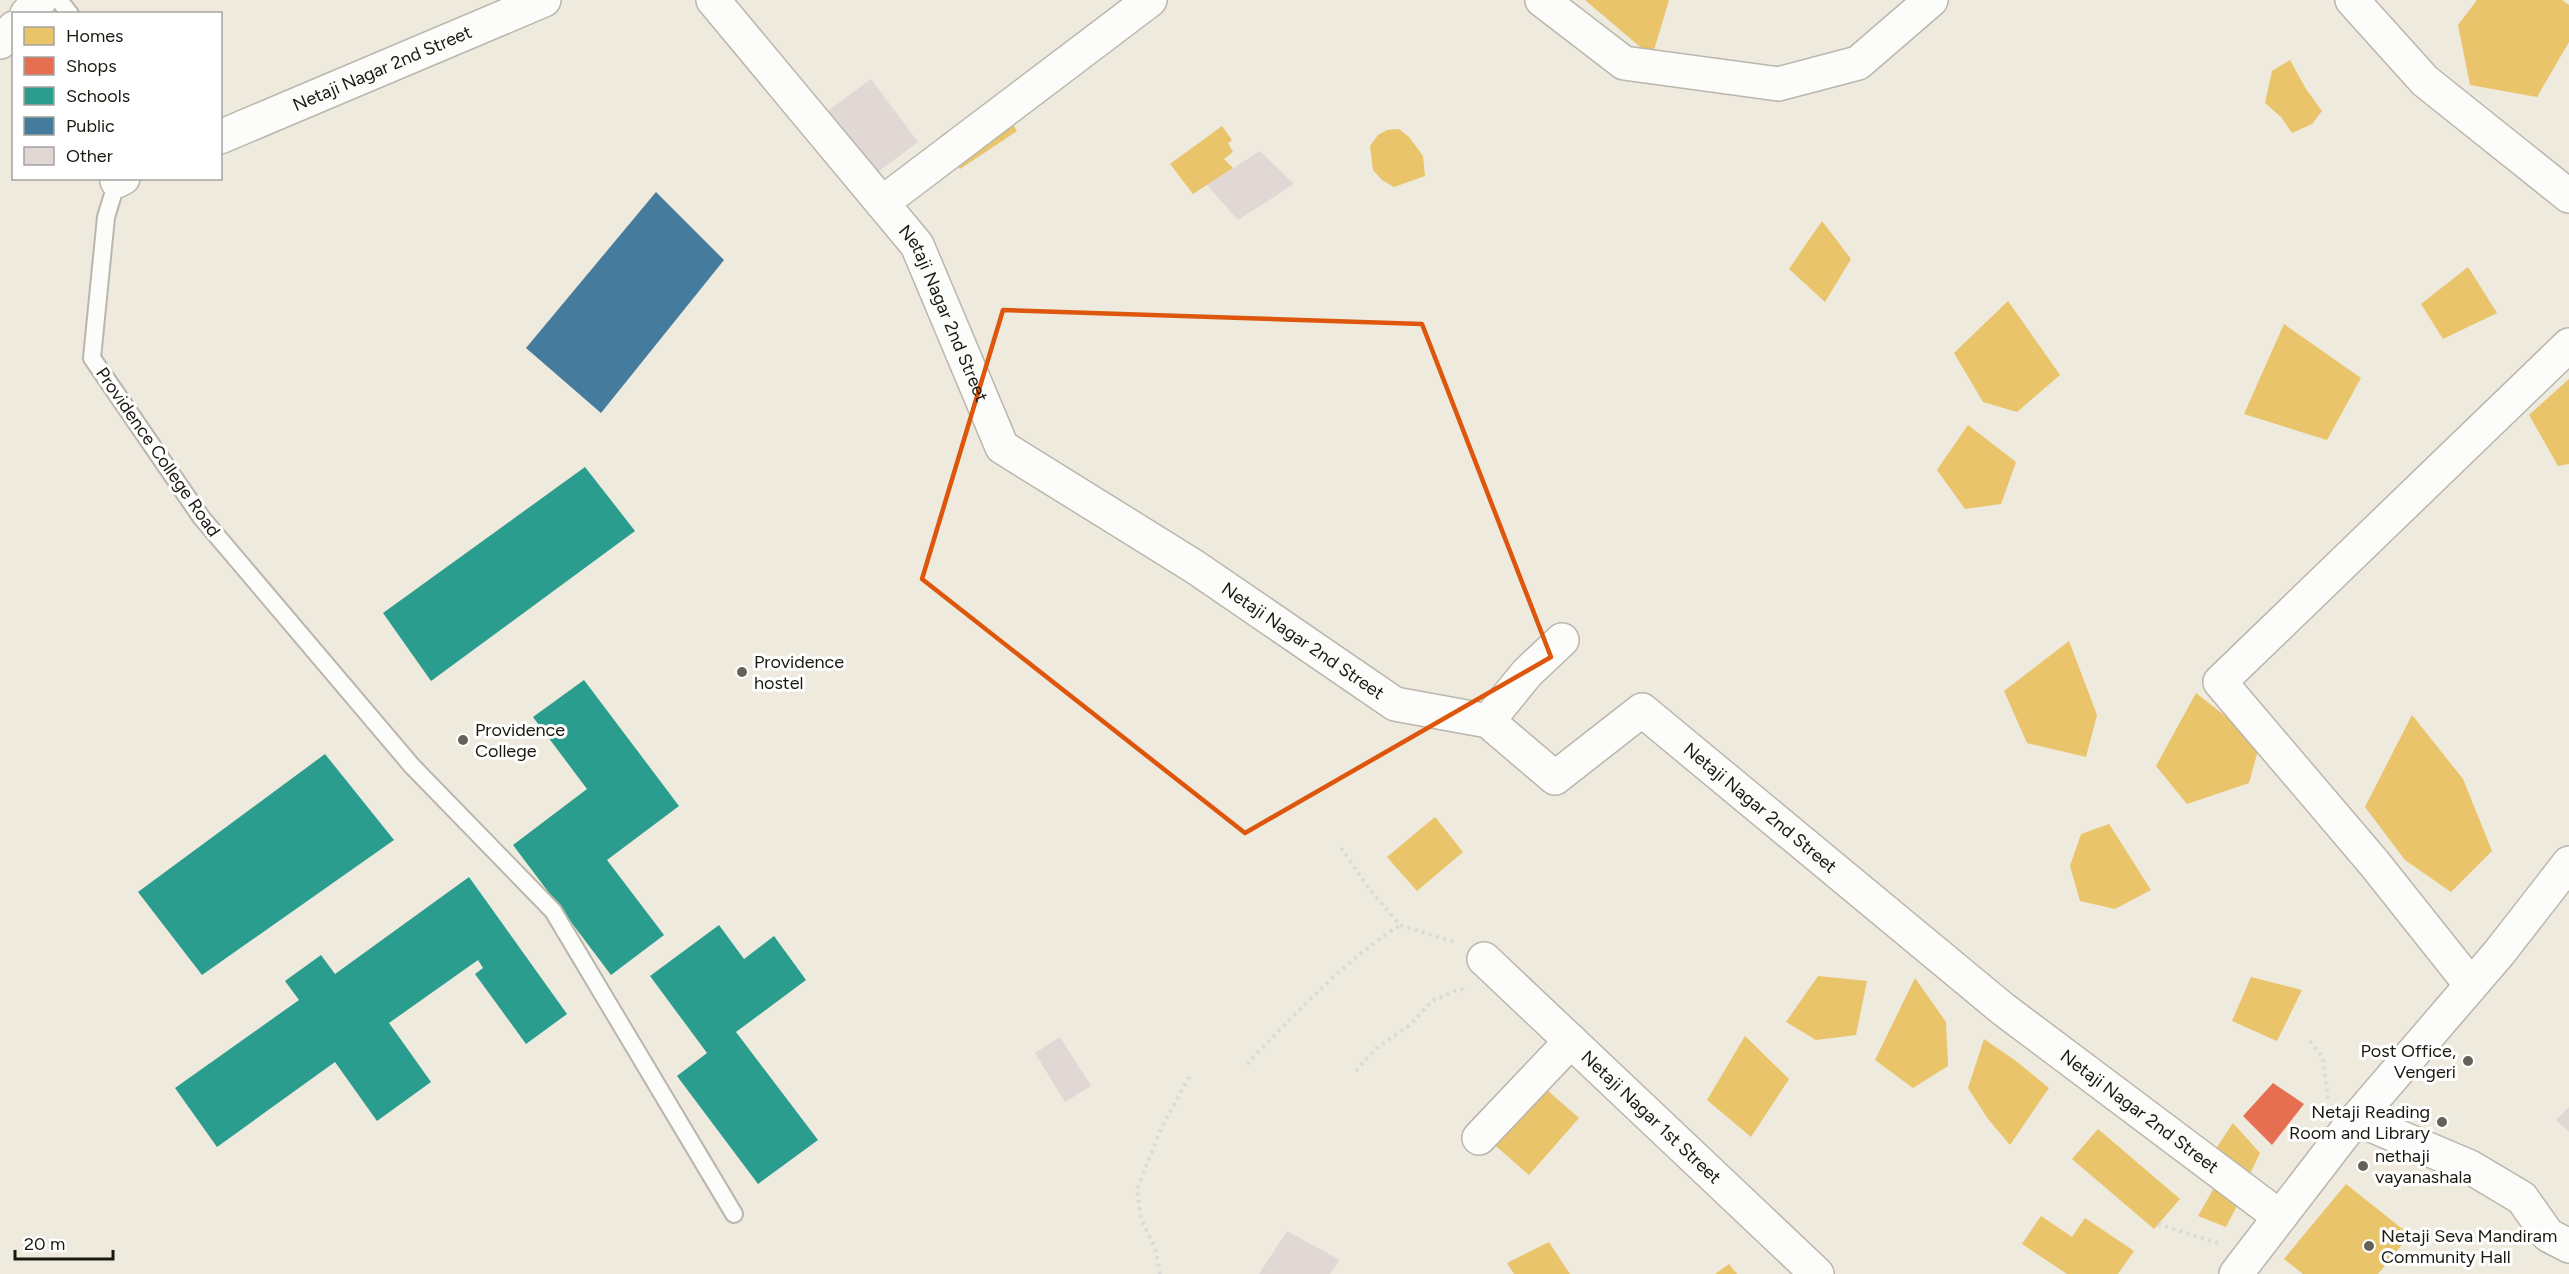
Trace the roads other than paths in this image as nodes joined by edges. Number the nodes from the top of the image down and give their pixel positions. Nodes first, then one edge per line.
1 (40, 0) edge
2 (59, 0) edge
3 (544, 0) edge
4 (713, 0) edge
5 (1149, 0) edge
6 (1542, 0) edge
7 (1931, 0) edge
8 (2352, 0) edge
9 (29, 12) edge
10 (68, 12) edge
11 (12, 30) edge
12 (0, 42) edge
13 (222, 136) edge
14 (119, 180) edge
15 (2569, 196) edge
16 (882, 203) junction
17 (2569, 345) edge
18 (1562, 640) dead end
19 (1488, 721) junction
20 (2569, 863) edge
21 (1484, 959) road end
22 (2471, 985) junction
23 (1571, 1041) junction
24 (2352, 1125) junction
25 (1479, 1138) dead end
26 (734, 1214) dead end
27 (2280, 1217) junction
28 (2569, 1246) edge
29 (2242, 1266) edge
30 (1817, 1274) edge

1 - 9 street
2 - 10 lane
3 - 13 street, Netaji Nagar 2nd Street
4 - 16 street, Netaji Nagar 2nd Street
5 - 16 street
6 - 7 street
8 - 15 street
11 - 12 street
14 - 26 lane, Providence College Road
16 - 19 street, Netaji Nagar 2nd Street
17 - 22 street
18 - 19 street
19 - 27 street, Netaji Nagar 2nd Street
20 - 22 street
21 - 23 street, Netaji Nagar 1st Street
22 - 24 street
23 - 25 street
23 - 30 street, Netaji Nagar 1st Street
24 - 27 street
24 - 28 street
27 - 29 street

